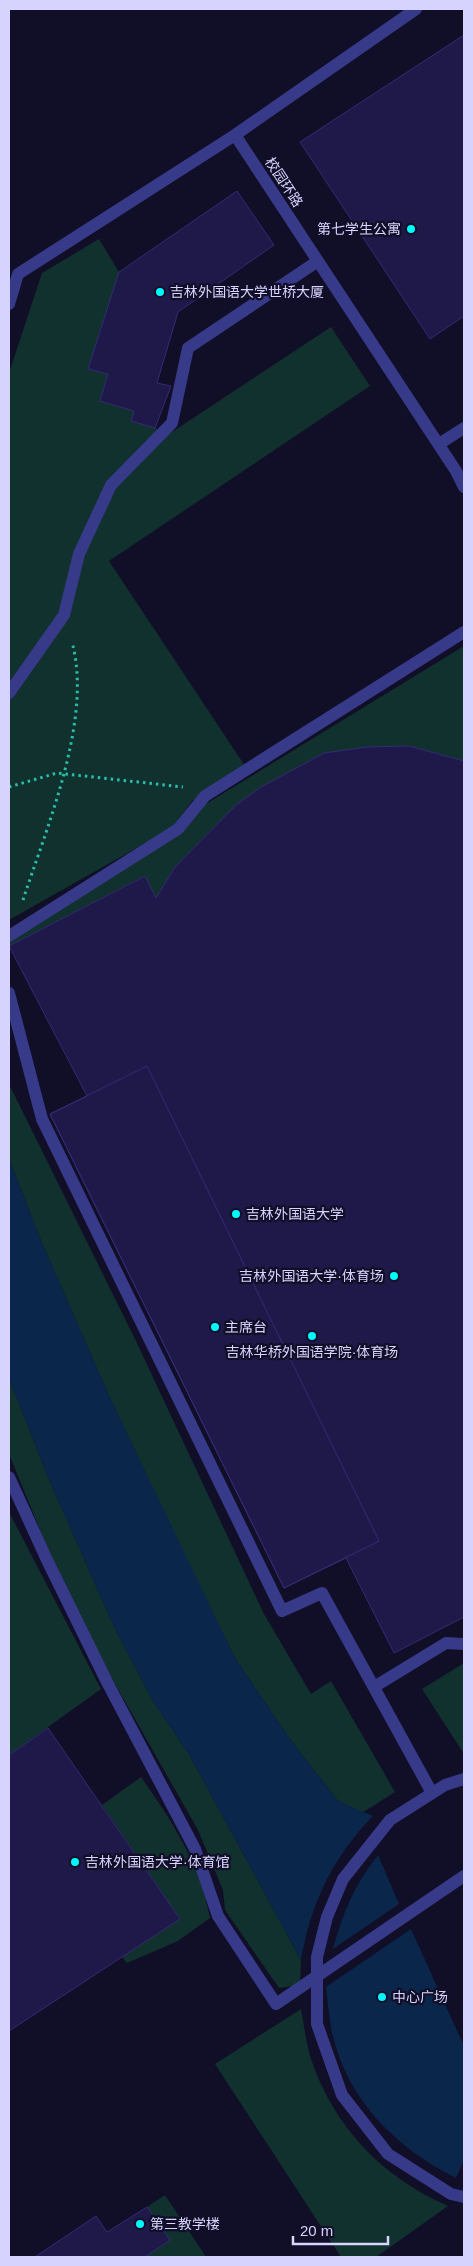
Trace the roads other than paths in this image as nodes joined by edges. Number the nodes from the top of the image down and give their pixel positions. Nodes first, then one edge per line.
1 (416, 9) edge
2 (235, 135) junction
3 (318, 261) junction
4 (9, 304) edge
5 (464, 428) edge
6 (439, 444) junction
7 (464, 487) edge
8 (464, 632) edge
9 (9, 693) edge
10 (10, 935) edge
11 (9, 993) edge
12 (9, 1477) edge
13 (464, 1644) edge
14 (374, 1687) junction
15 (464, 1779) edge
16 (432, 1793) junction
17 (464, 1876) edge
18 (318, 1975) junction
19 (464, 2197) edge

1 - 2 lane
2 - 3 lane, 校园环路
2 - 4 lane
3 - 6 lane, 校园环路
3 - 9 lane
5 - 6 lane
6 - 7 lane, 校园环路
8 - 10 lane
11 - 14 lane
12 - 18 lane
13 - 14 lane
14 - 16 lane
15 - 16 lane
16 - 18 lane
17 - 18 lane
18 - 19 lane

